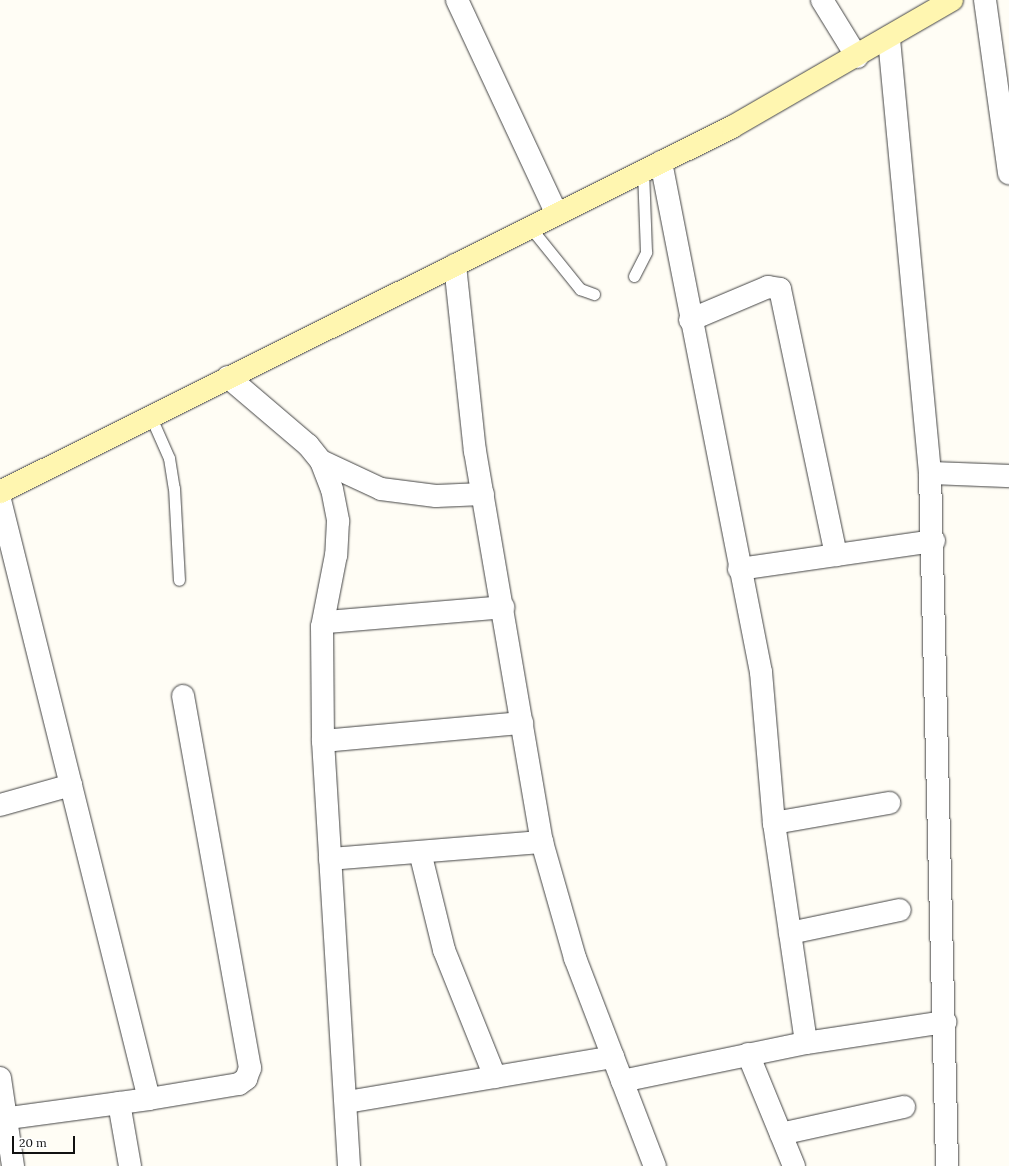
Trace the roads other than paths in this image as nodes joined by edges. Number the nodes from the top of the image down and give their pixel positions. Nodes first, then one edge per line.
1 (457, 0) edge
2 (822, 0) edge
3 (952, 0) edge
4 (985, 0) edge
5 (890, 39) junction
6 (857, 57) junction
7 (652, 167) junction
8 (1009, 174) edge
9 (557, 214) junction
10 (530, 227) junction
11 (455, 265) junction
12 (634, 276) dead end
13 (594, 294) dead end
14 (690, 320) junction
15 (228, 377) junction
16 (150, 415) junction
17 (321, 461) junction
18 (930, 473) junction
19 (1009, 476) edge
20 (0, 492) edge
21 (483, 494) junction
22 (0, 500) edge
23 (934, 541) junction
24 (836, 555) junction
25 (739, 569) junction
26 (179, 580) dead end
27 (503, 607) junction
28 (322, 627) junction
29 (183, 696) dead end
30 (522, 723) junction
31 (323, 741) junction
32 (71, 785) junction
33 (888, 802) dead end
34 (0, 805) edge
35 (774, 823) junction
36 (542, 842) junction
37 (420, 852) junction
38 (330, 859) junction
39 (900, 910) dead end
40 (790, 933) junction
41 (945, 1022) junction
42 (806, 1043) junction
43 (748, 1054) junction
44 (613, 1057) junction
45 (494, 1077) junction
46 (622, 1081) junction
47 (1, 1087) edge
48 (149, 1099) junction
49 (347, 1102) junction
50 (119, 1103) junction
51 (904, 1107) dead end
52 (8, 1118) junction
53 (781, 1134) junction
54 (13, 1166) edge
55 (130, 1166) edge
56 (349, 1166) edge
57 (655, 1166) edge
58 (794, 1166) edge
59 (947, 1166) edge

1 - 9 street
2 - 6 street
3 - 5 main road
4 - 8 street
5 - 6 main road
5 - 18 street
6 - 7 main road
7 - 9 main road
7 - 12 lane
7 - 14 street
9 - 10 main road
10 - 11 main road
10 - 13 lane
11 - 15 main road
11 - 21 street
14 - 24 street
14 - 25 street
15 - 16 main road
15 - 17 street
16 - 20 main road
16 - 26 lane
17 - 21 street
17 - 28 street
18 - 19 street
18 - 23 street
21 - 27 street
22 - 32 street
23 - 24 street
23 - 41 street
24 - 25 street
25 - 35 street
27 - 28 street
27 - 30 street
28 - 31 street
29 - 48 street
30 - 31 street
30 - 36 street
31 - 38 street
32 - 34 street
32 - 48 street
33 - 35 street
35 - 40 street
36 - 37 street
36 - 44 street
37 - 38 street
37 - 45 street
38 - 49 street
39 - 40 street
40 - 42 street
41 - 42 street
41 - 59 street
42 - 43 street
43 - 46 street
43 - 53 street
44 - 45 street
44 - 46 street
45 - 49 street
46 - 57 street
47 - 52 street
48 - 50 street
49 - 56 street
50 - 52 street
50 - 55 street
51 - 53 street
52 - 54 street
53 - 58 street

